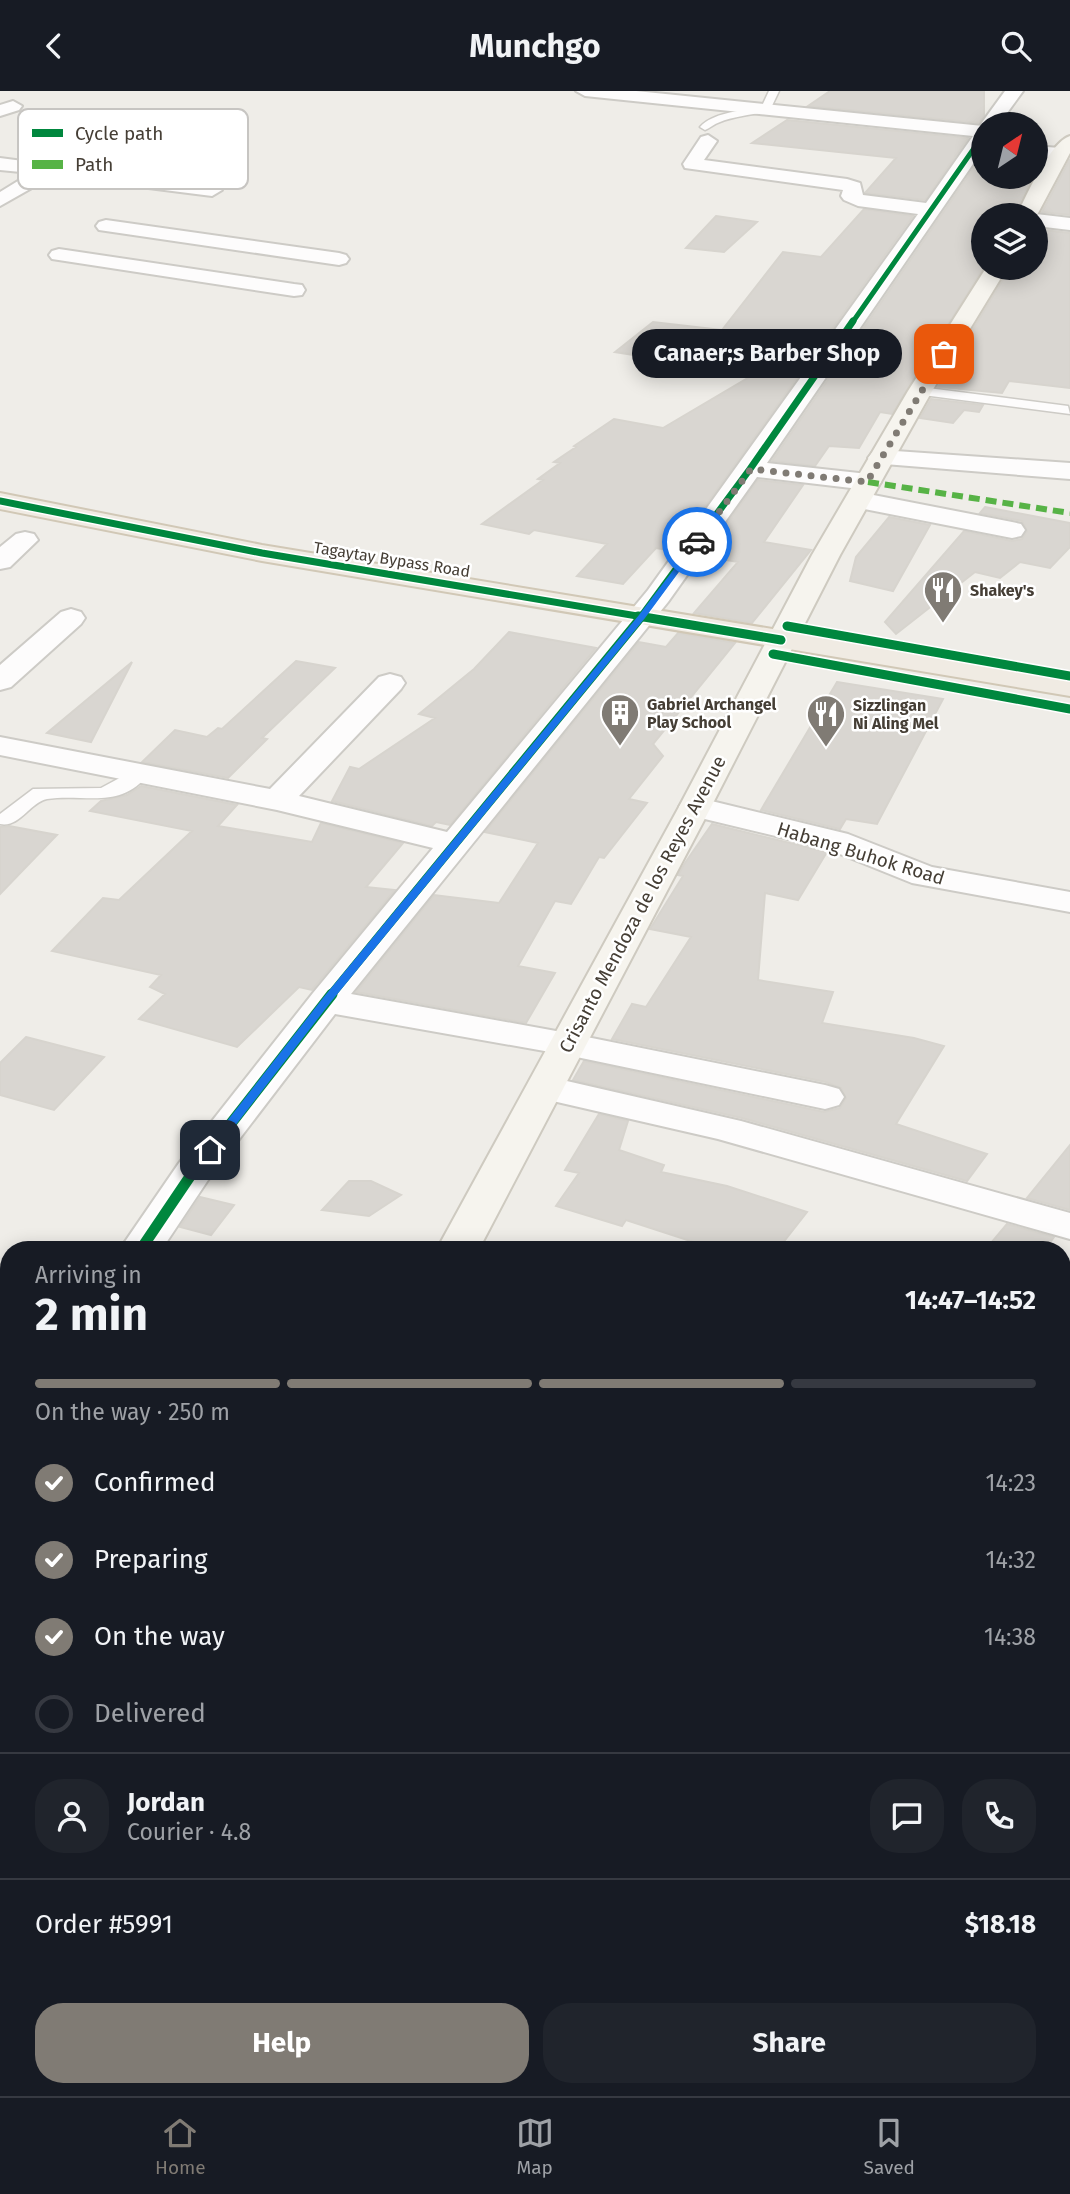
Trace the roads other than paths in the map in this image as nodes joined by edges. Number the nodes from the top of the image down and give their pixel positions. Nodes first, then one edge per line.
1 (585, 91) edge
2 (774, 91) edge
3 (1014, 91) edge
4 (761, 109) junction
5 (999, 112) edge
6 (706, 134) joint
7 (971, 138) edge
8 (1065, 148) edge
9 (971, 155) edge
10 (0, 165) edge
11 (18, 167) edge
12 (19, 189) edge
13 (165, 189) edge
14 (209, 189) edge
15 (212, 190) dead end
16 (149, 199) dead end
17 (0, 200) edge
18 (1034, 203) edge
19 (932, 210) junction
20 (127, 212) dead end
21 (1048, 221) edge
22 (1070, 224) edge
23 (94, 233) junction
24 (339, 259) dead end
25 (989, 280) edge
26 (294, 290) dead end
27 (920, 391) junction
28 (1068, 410) dead end
29 (881, 458) junction
30 (751, 469) junction
31 (1070, 471) edge
32 (862, 491) junction
33 (0, 501) edge
34 (1012, 530) dead end
35 (25, 540) dead end
36 (0, 561) edge
37 (642, 616) junction
38 (71, 618) dead end
39 (781, 640) junction
40 (0, 681) edge
41 (390, 683) dead end
42 (1070, 687) edge
43 (0, 746) edge
44 (140, 773) junction
45 (277, 800) junction
46 (695, 807) junction
47 (5, 819) dead end
48 (456, 844) junction
49 (1070, 902) edge
50 (326, 1000) junction
51 (567, 1044) junction
52 (545, 1088) junction
53 (825, 1097) dead end
54 (1070, 1226) edge
55 (146, 1241) edge
56 (462, 1241) edge

1 - 4 street
2 - 4 lane
3 - 5 street
4 - 6 lane
4 - 7 street
6 - 19 street
8 - 18 main road
9 - 19 street
10 - 11 street
12 - 17 street
13 - 16 street
14 - 15 street
19 - 30 street
20 - 23 street
21 - 22 street
23 - 24 street
23 - 26 street
25 - 27 main road, Crisanto Mendoza de los Reyes Avenue
27 - 28 lane
27 - 29 main road, Crisanto Mendoza de los Reyes Avenue
29 - 31 street
29 - 32 main road, Crisanto Mendoza de los Reyes Avenue
30 - 32 street
30 - 37 street
32 - 34 street
32 - 39 main road, Crisanto Mendoza de los Reyes Avenue
33 - 37 main road, Tagaytay Bypass Road
35 - 36 street
37 - 39 main road, Tagaytay Bypass Road
37 - 48 street
38 - 40 street
39 - 42 main road, Tagaytay Bypass Road
39 - 46 main road, Crisanto Mendoza de los Reyes Avenue
41 - 45 street
43 - 44 street
44 - 45 street
44 - 47 lane
45 - 48 street
46 - 49 street, Habang Buhok Road
46 - 51 main road, Crisanto Mendoza de los Reyes Avenue
48 - 50 street
50 - 51 street
50 - 55 street
51 - 52 main road, Crisanto Mendoza de los Reyes Avenue
51 - 53 street
52 - 54 street
52 - 56 main road, Crisanto Mendoza de los Reyes Avenue

